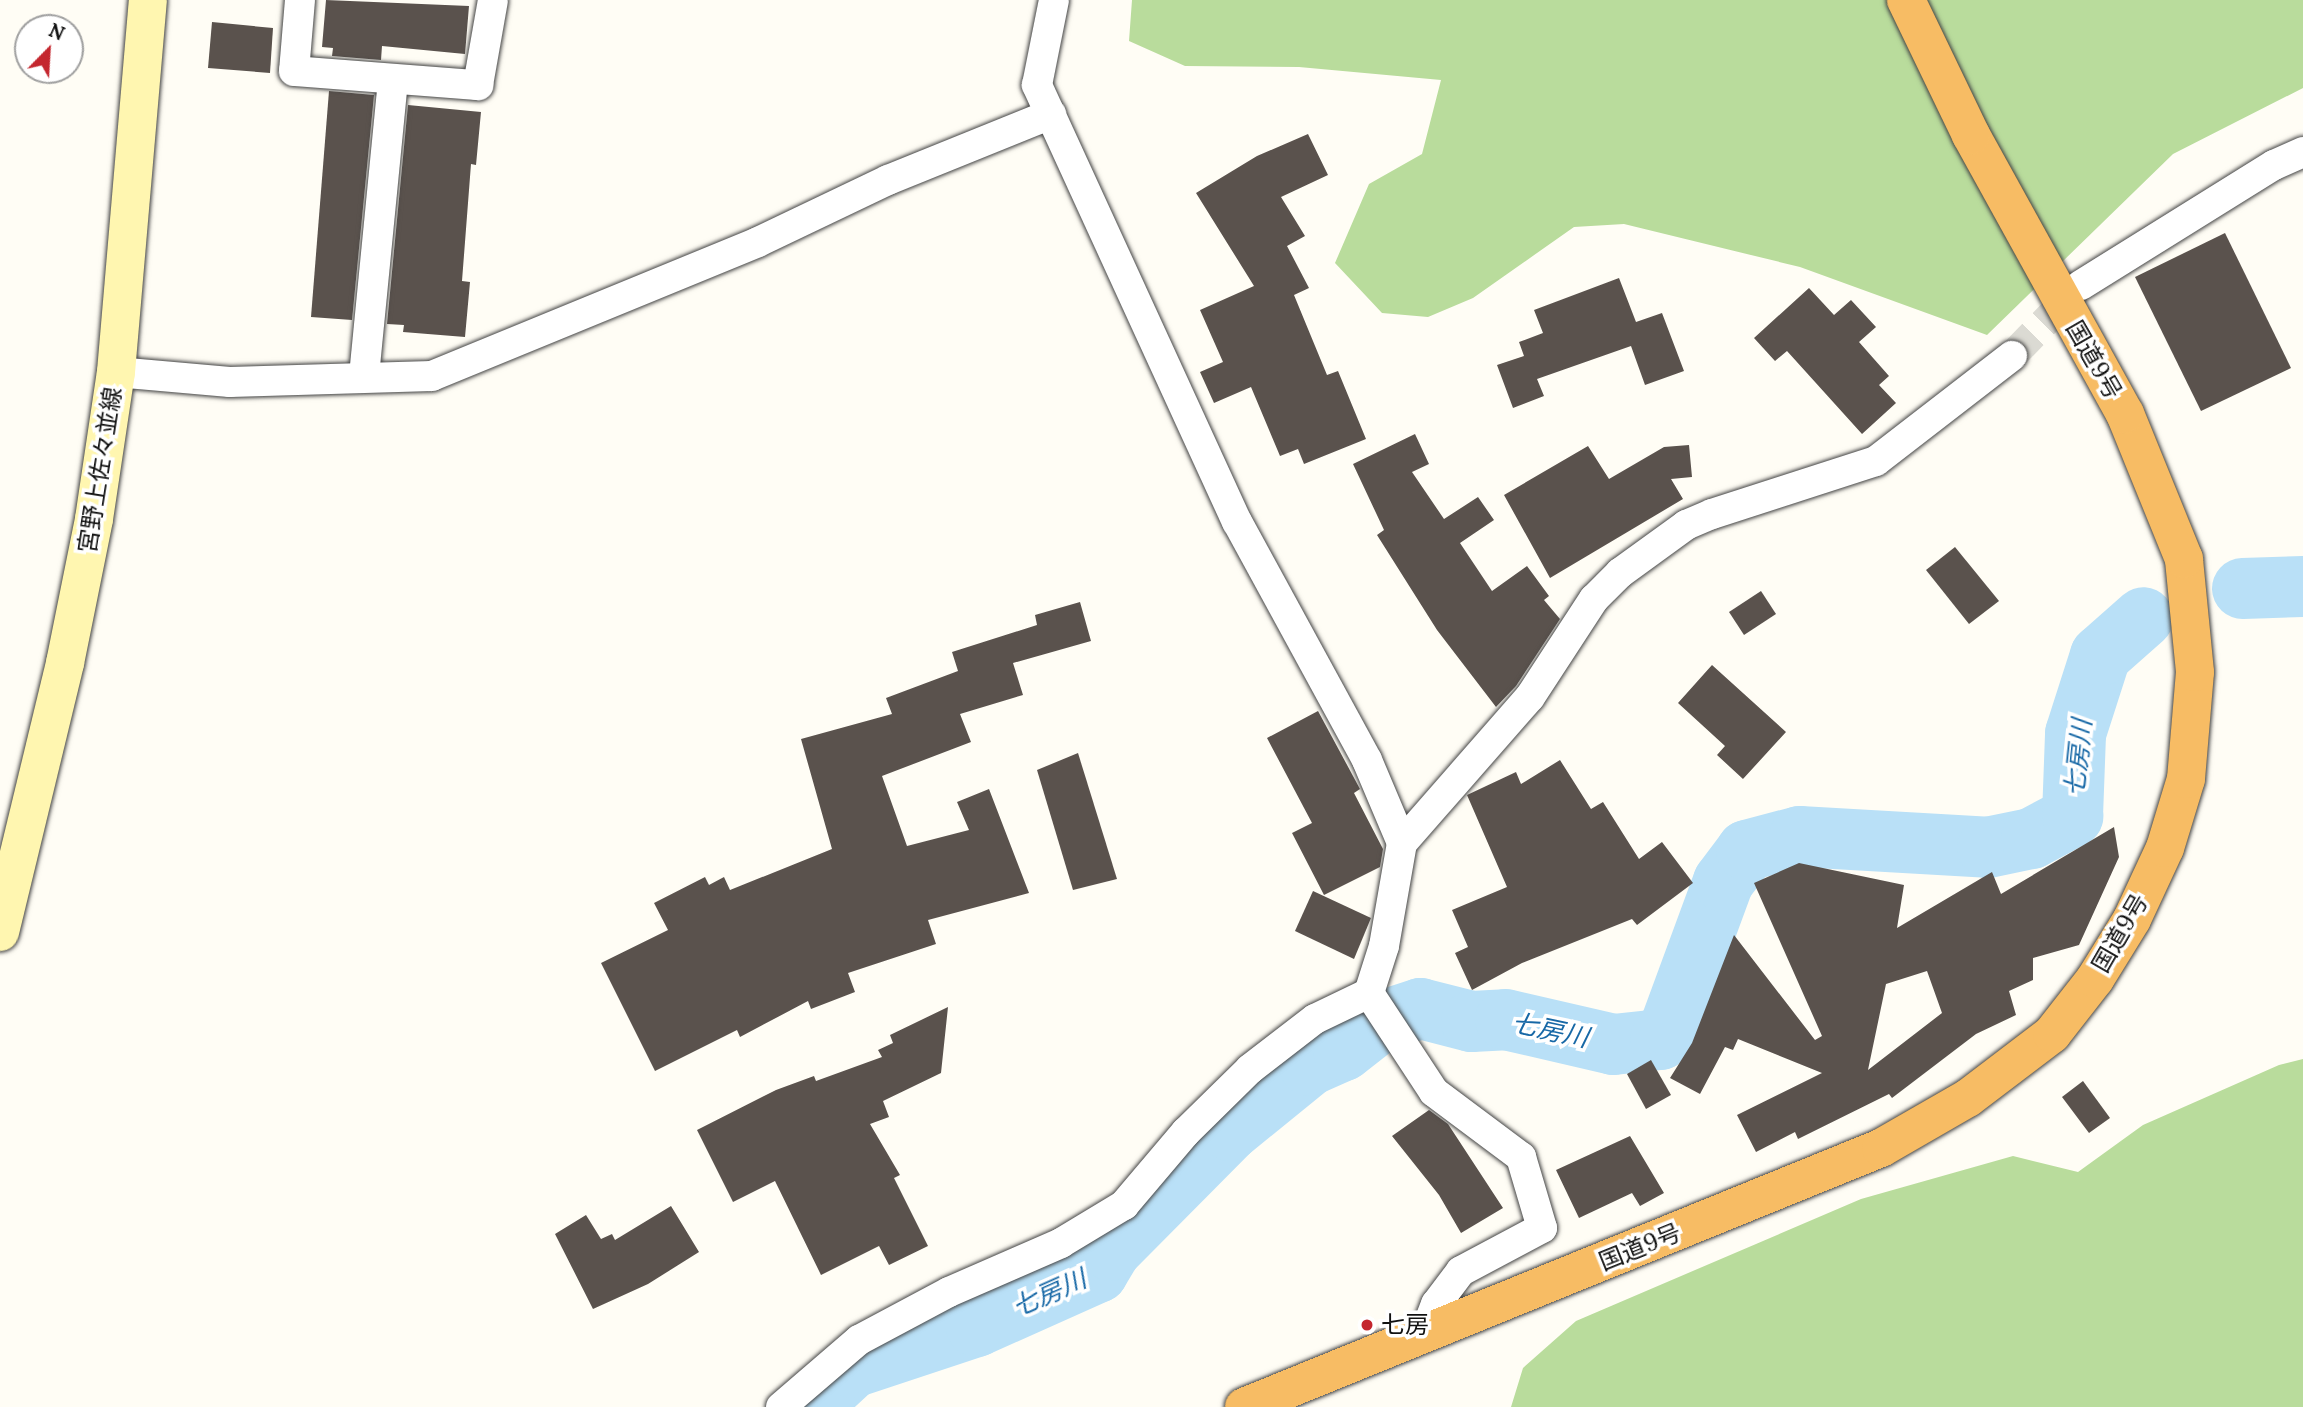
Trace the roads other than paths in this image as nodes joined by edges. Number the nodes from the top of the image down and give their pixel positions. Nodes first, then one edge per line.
1 (148, 0) edge
2 (300, 0) edge
3 (493, 0) edge
4 (1054, 0) edge
5 (1906, 0) edge
6 (393, 79) junction
7 (1051, 114) junction
8 (2303, 152) edge
9 (2081, 285) tunnel mouth
10 (2012, 356) tunnel mouth
11 (116, 372) junction
12 (364, 376) junction
13 (1402, 843) junction
14 (4, 908) edge
15 (1369, 993) junction
16 (1424, 1335) junction
17 (781, 1407) edge
18 (1244, 1407) edge

1 - 11 main road, 宮野上佐々並線
2 - 6 street
3 - 6 street
4 - 7 street
5 - 16 highway, 国道9号
6 - 12 street
7 - 12 street
7 - 13 street
8 - 9 street
10 - 13 street
11 - 12 street
11 - 14 main road, 宮野上佐々並線
13 - 15 street
15 - 16 street
15 - 17 street
16 - 18 highway, 国道9号

